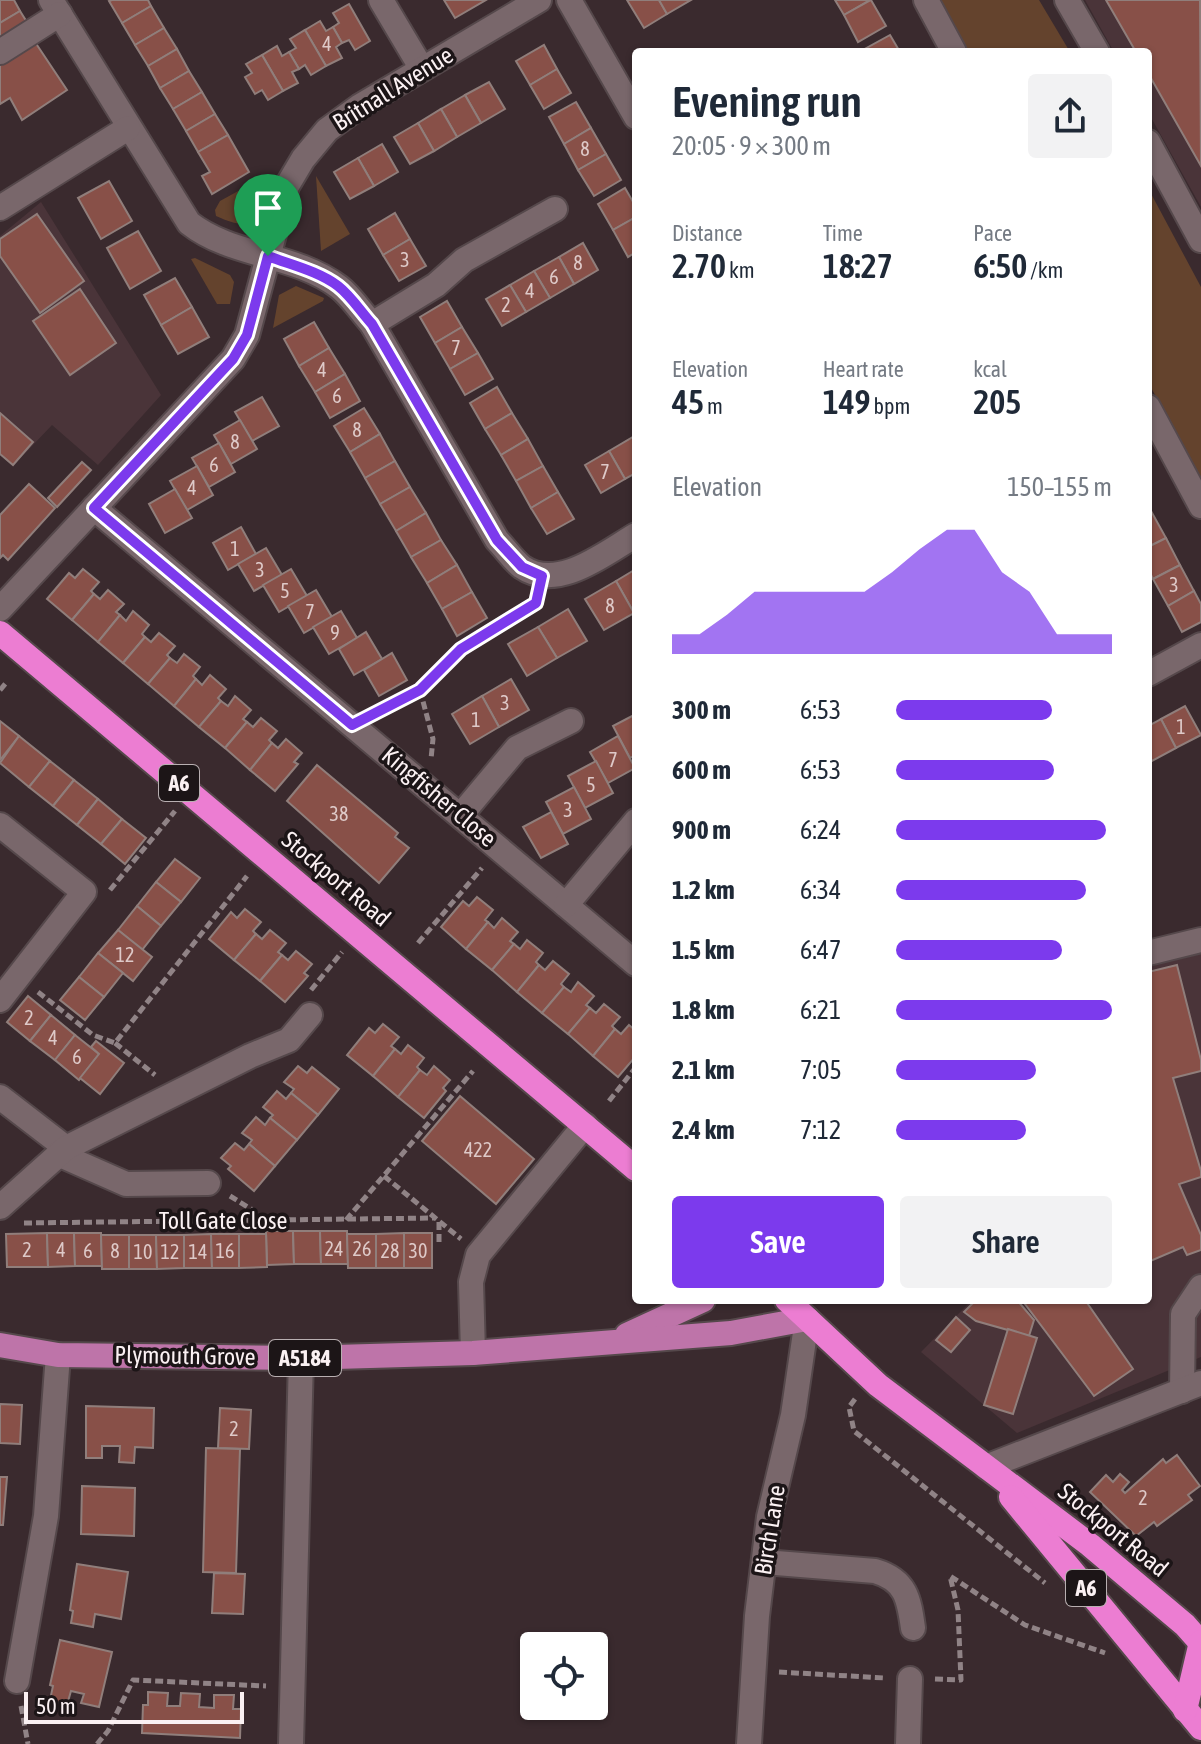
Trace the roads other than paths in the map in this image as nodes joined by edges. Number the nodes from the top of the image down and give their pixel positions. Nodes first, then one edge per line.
1 (381, 0) edge
2 (539, 0) edge
3 (569, 0) edge
4 (926, 0) edge
5 (1067, 0) edge
6 (55, 7) edge
7 (952, 48) edge
8 (1095, 48) edge
9 (0, 52) edge
10 (422, 69) junction
11 (632, 110) edge
12 (128, 128) junction
13 (1152, 149) edge
14 (0, 208) edge
15 (555, 209) dead end
16 (1201, 240) edge
17 (268, 256) junction
18 (372, 324) junction
19 (1152, 414) edge
20 (1201, 506) edge
21 (94, 508) junction
22 (632, 537) edge
23 (0, 609) edge
24 (0, 633) edge
25 (1201, 645) edge
26 (1152, 672) edge
27 (571, 721) dead end
28 (461, 815) junction
29 (0, 825) edge
30 (632, 826) edge
31 (566, 905) junction
32 (1201, 940) edge
33 (1152, 952) edge
34 (632, 961) edge
35 (0, 1000) edge
36 (310, 1015) road end
37 (0, 1097) edge
38 (585, 1125) junction
39 (62, 1151) junction
40 (632, 1166) edge
41 (208, 1183) road end
42 (6, 1215) edge
43 (1201, 1287) edge
44 (694, 1304) edge
45 (791, 1304) edge
46 (807, 1319) junction
47 (610, 1342) junction
48 (0, 1345) edge
49 (473, 1353) junction
50 (58, 1355) junction
51 (301, 1358) junction
52 (1192, 1387) edge
53 (986, 1467) junction
54 (764, 1562) junction
55 (913, 1628) dead end
56 (1201, 1643) edge
57 (910, 1679) road end
58 (17, 1681) road end
59 (1194, 1717) edge
60 (291, 1744) edge
61 (749, 1744) edge
62 (908, 1744) edge

1 - 10 street
2 - 10 street, Britnall Avenue
3 - 11 street
4 - 7 street
5 - 8 street
6 - 9 street
6 - 12 street
10 - 17 street, Britnall Avenue
12 - 14 street
12 - 17 street
13 - 16 street
15 - 18 street
17 - 18 street
17 - 21 street, Britnall Avenue
18 - 22 street
19 - 20 street
21 - 23 street, Britnall Avenue
21 - 28 street, Kingfisher Close
24 - 38 highway, Stockport Road / A6
25 - 26 street
27 - 28 street
28 - 31 street, Kingfisher Close
29 - 35 street
30 - 31 street
31 - 34 street, Kingfisher Close
32 - 33 street
36 - 39 street
37 - 39 street
38 - 40 highway, Stockport Road / A6
38 - 49 street
39 - 41 street
39 - 42 street
43 - 52 street
44 - 47 main road, Plymouth Grove / A5184
45 - 46 highway, Stockport Road / A6
46 - 47 main road, Plymouth Grove / A5184
46 - 53 highway, Stockport Road / A6
46 - 54 street, Birch Lane
47 - 49 main road, Plymouth Grove / A5184
48 - 50 main road, Plymouth Grove / A5184
49 - 51 main road, Plymouth Grove / A5184
50 - 51 main road, Plymouth Grove / A5184
50 - 58 street
51 - 60 street
52 - 53 street
53 - 56 highway, Stockport Road / A6
53 - 59 highway, Stockport Road / A6
54 - 55 street
54 - 61 street, Birch Lane
56 - 59 highway
57 - 62 street

